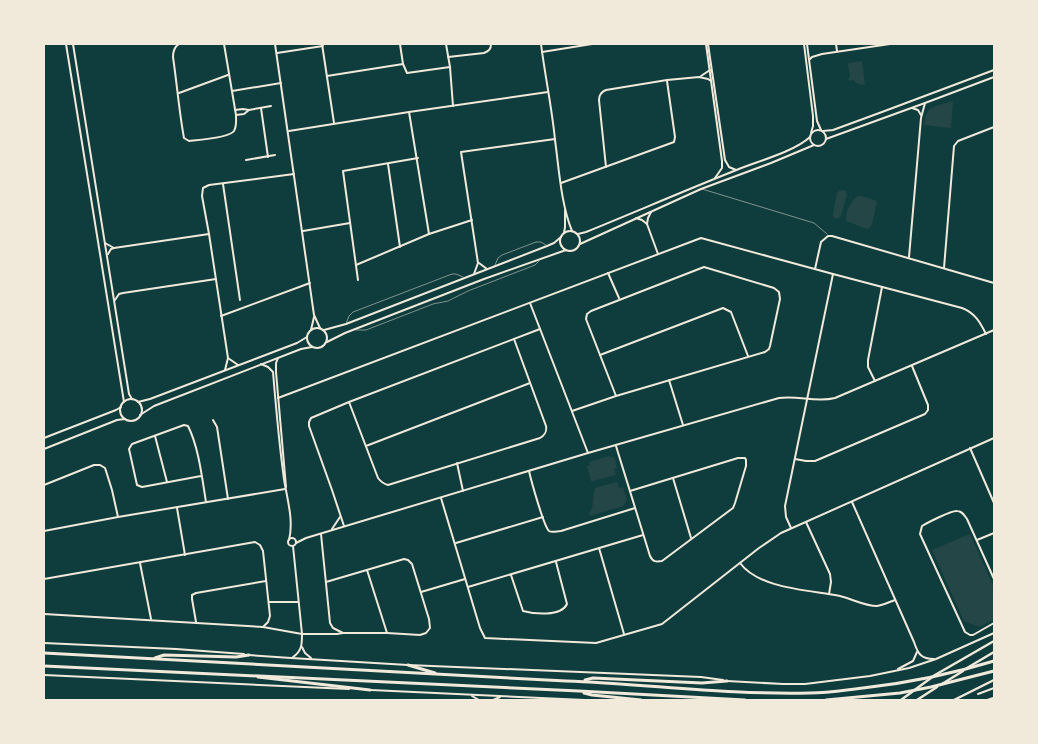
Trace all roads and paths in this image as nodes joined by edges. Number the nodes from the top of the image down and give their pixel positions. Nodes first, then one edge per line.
1 (66, 44) edge
2 (73, 44) edge
3 (178, 44) edge
4 (224, 44) edge
5 (276, 44) edge
6 (400, 44) edge
7 (446, 44) edge
8 (491, 44) edge
9 (541, 44) edge
10 (591, 44) edge
11 (707, 44) edge
12 (806, 44) edge
13 (836, 44) edge
14 (890, 44) edge
15 (323, 45) edge
16 (808, 49) junction
17 (837, 51) junction
18 (542, 52) junction
19 (276, 53) junction
20 (822, 54) junction
21 (448, 57) junction
22 (810, 62) junction
23 (403, 64) junction
24 (450, 67) junction
25 (710, 70) junction
26 (994, 70) edge
27 (229, 75) junction
28 (327, 76) junction
29 (699, 77) junction
30 (994, 77) edge
31 (667, 80) junction
32 (711, 81) junction
33 (281, 82) junction
34 (232, 91) junction
35 (548, 92) junction
36 (178, 93) junction
37 (925, 104) junction
38 (271, 106) dead end
39 (453, 106) junction
40 (261, 108) junction
41 (912, 108) junction
42 (235, 110) junction
43 (249, 110) junction
44 (410, 112) junction
45 (236, 115) junction
46 (921, 118) junction
47 (334, 124) junction
48 (994, 127) edge
49 (822, 130) junction
50 (288, 131) junction
51 (811, 133) junction
52 (810, 137) junction
53 (555, 139) junction
54 (826, 139) junction
55 (814, 145) junction
56 (275, 155) dead end
57 (268, 156) junction
58 (418, 158) junction
59 (246, 160) dead end
60 (388, 164) junction
61 (606, 167) junction
62 (736, 170) junction
63 (294, 174) junction
64 (262, 178) junction
65 (715, 178) junction
66 (263, 183) dead end
67 (561, 183) junction
68 (224, 184) junction
69 (702, 189) junction
70 (565, 208) junction
71 (651, 212) junction
72 (636, 218) junction
73 (472, 220) junction
74 (350, 223) junction
75 (647, 224) junction
76 (303, 231) junction
77 (572, 231) junction
78 (209, 234) junction
79 (429, 234) junction
80 (564, 234) junction
81 (578, 234) junction
82 (828, 236) junction
83 (561, 237) junction
84 (105, 242) junction
85 (580, 244) junction
86 (547, 246) junction
87 (400, 247) junction
88 (114, 248) junction
89 (566, 250) junction
90 (658, 254) junction
91 (107, 256) junction
92 (909, 257) junction
93 (540, 258) junction
94 (478, 263) junction
95 (356, 265) junction
96 (495, 266) junction
97 (944, 268) junction
98 (487, 269) junction
99 (814, 269) junction
100 (608, 273) junction
101 (474, 274) junction
102 (833, 274) junction
103 (465, 277) junction
104 (216, 280) junction
105 (358, 280) dead end
106 (310, 282) junction
107 (994, 283) edge
108 (882, 287) junction
109 (113, 288) junction
110 (122, 293) junction
111 (619, 299) junction
112 (115, 300) junction
113 (240, 300) dead end
114 (530, 302) junction
115 (314, 315) junction
116 (221, 316) junction
117 (346, 324) junction
118 (320, 328) junction
119 (540, 329) junction
120 (311, 330) junction
121 (324, 330) junction
122 (355, 330) junction
123 (994, 330) edge
124 (986, 334) junction
125 (307, 337) junction
126 (514, 339) junction
127 (327, 342) junction
128 (312, 347) junction
129 (600, 355) junction
130 (748, 357) junction
131 (228, 358) junction
132 (278, 358) junction
133 (261, 364) junction
134 (238, 365) junction
135 (912, 366) junction
136 (225, 370) junction
137 (669, 380) junction
138 (875, 382) junction
139 (530, 383) junction
140 (616, 396) junction
141 (278, 398) junction
142 (132, 399) junction
143 (806, 399) junction
144 (124, 402) junction
145 (138, 402) junction
146 (349, 402) junction
147 (121, 407) junction
148 (572, 411) junction
149 (140, 415) junction
150 (125, 419) junction
151 (213, 420) dead end
152 (683, 425) junction
153 (155, 436) junction
154 (44, 438) edge
155 (994, 438) edge
156 (616, 445) junction
157 (366, 446) junction
158 (970, 448) junction
159 (44, 449) edge
160 (588, 453) junction
161 (795, 459) junction
162 (457, 463) junction
163 (529, 471) junction
164 (201, 476) junction
165 (673, 478) junction
166 (167, 482) junction
167 (44, 484) edge
168 (286, 489) junction
169 (463, 491) junction
170 (630, 491) junction
171 (441, 498) junction
172 (228, 499) junction
173 (206, 502) junction
174 (852, 502) junction
175 (994, 503) edge
176 (177, 508) junction
177 (634, 508) junction
178 (340, 516) junction
179 (118, 517) junction
180 (543, 517) junction
181 (806, 522) junction
182 (344, 527) junction
183 (792, 528) junction
184 (44, 531) edge
185 (330, 531) junction
186 (290, 533) junction
187 (994, 533) edge
188 (321, 534) junction
189 (643, 535) junction
190 (691, 538) junction
191 (289, 540) junction
192 (295, 540) junction
193 (977, 540) junction
194 (455, 543) junction
195 (290, 545) junction
196 (293, 546) junction
197 (599, 548) junction
198 (293, 553) junction
199 (185, 555) junction
200 (556, 562) junction
201 (740, 562) junction
202 (140, 563) junction
203 (367, 570) junction
204 (511, 574) junction
205 (466, 578) junction
206 (44, 579) edge
207 (994, 579) edge
208 (266, 580) junction
209 (326, 582) junction
210 (468, 587) junction
211 (421, 592) junction
212 (829, 594) junction
213 (895, 600) junction
214 (269, 602) junction
215 (298, 602) junction
216 (44, 614) edge
217 (151, 620) junction
218 (196, 622) junction
219 (994, 623) edge
220 (263, 626) junction
221 (343, 633) junction
222 (387, 633) junction
223 (994, 633) edge
224 (302, 634) junction
225 (624, 634) junction
226 (994, 641) edge
227 (44, 643) edge
228 (302, 647) junction
229 (917, 652) junction
230 (994, 652) edge
231 (44, 653) edge
232 (249, 655) junction
233 (291, 658) junction
234 (154, 659) junction
235 (936, 659) junction
236 (313, 660) junction
237 (994, 661) edge
238 (408, 664) junction
239 (44, 666) edge
240 (994, 671) edge
241 (893, 672) junction
242 (240, 674) junction
243 (440, 675) junction
244 (44, 676) edge
245 (727, 680) junction
246 (994, 680) edge
247 (579, 681) junction
248 (994, 688) edge
249 (370, 690) junction
250 (579, 691) junction
251 (978, 694) dead end
252 (470, 695) junction
253 (501, 697) junction
254 (994, 698) edge
255 (479, 700) edge
256 (493, 700) edge
257 (585, 700) edge
258 (641, 700) edge
259 (745, 700) edge
260 (826, 700) edge
261 (901, 700) edge
262 (918, 700) edge
263 (954, 700) edge
264 (988, 700) edge

1 - 144 street
2 - 84 street
3 - 36 street
4 - 27 street
5 - 19 street
6 - 23 street
7 - 21 street
8 - 21 street
9 - 18 street
10 - 18 street
11 - 25 street
11 - 62 street
12 - 16 street
12 - 51 street
13 - 17 street
14 - 17 street
15 - 19 street
15 - 28 street
16 - 20 street
16 - 22 street
17 - 20 street
18 - 35 street
19 - 33 street
20 - 22 street
21 - 24 street
22 - 49 street
23 - 24 street
23 - 28 street
24 - 39 street
25 - 29 street
25 - 32 street
26 - 49 street
27 - 34 street
27 - 36 street
28 - 47 street
29 - 31 street
29 - 32 street
30 - 37 street
31 - 61 street
31 - 61 street
32 - 65 street
33 - 34 street
33 - 50 street
34 - 42 street
35 - 39 street
35 - 53 street
36 - 45 street
37 - 41 street
37 - 46 street
38 - 40 street
39 - 44 street
40 - 43 street
40 - 57 street
41 - 46 street
41 - 54 street
42 - 43 street
42 - 45 street
43 - 45 street
44 - 47 street
44 - 58 street
46 - 92 street
47 - 50 street
48 - 97 street
49 - 51 street
49 - 54 street
50 - 63 street
51 - 52 street
52 - 55 street
52 - 62 street
53 - 67 street
53 - 73 street
54 - 55 street
55 - 69 street
56 - 57 street
57 - 59 street
58 - 60 street
58 - 79 street
60 - 74 street
60 - 87 street
61 - 67 street
62 - 65 street
63 - 64 street
63 - 76 street
64 - 66 street
64 - 68 street
65 - 81 street
67 - 70 street
68 - 78 street
68 - 113 street
69 - 71 street
69 - 82 lane
70 - 77 street
70 - 80 street
71 - 72 street
71 - 75 street
72 - 75 street
72 - 85 street
73 - 79 street
73 - 94 street
74 - 76 street
74 - 95 street
75 - 90 street
76 - 106 street
77 - 80 street
77 - 81 street
78 - 88 street
78 - 104 street
79 - 87 street
80 - 83 street
81 - 85 street
82 - 92 street
82 - 99 street
83 - 86 street
83 - 89 street
84 - 88 street
84 - 91 street
85 - 89 street
86 - 96 street
86 - 96 lane
87 - 95 street
88 - 91 street
89 - 93 street
90 - 99 street
90 - 100 street
91 - 109 street
92 - 97 street
93 - 122 street
93 - 122 lane
94 - 98 street
94 - 101 street
95 - 105 street
96 - 98 street
97 - 107 street
98 - 101 street
99 - 102 street
100 - 111 street
100 - 114 street
101 - 103 street
102 - 108 street
102 - 143 street
103 - 117 street
103 - 117 lane
104 - 110 street
104 - 116 street
106 - 115 street
106 - 116 street
108 - 124 street
108 - 138 street
109 - 110 street
109 - 112 street
110 - 112 street
111 - 129 street
111 - 130 street
112 - 142 street
114 - 119 street
114 - 141 street
115 - 118 street
115 - 120 street
116 - 131 street
117 - 121 street
118 - 120 street
118 - 121 street
119 - 126 street
119 - 148 street
120 - 125 street
121 - 127 street
122 - 127 street
123 - 124 street
124 - 135 street
125 - 128 street
125 - 134 street
126 - 139 street
126 - 146 street
127 - 128 street
128 - 132 street
129 - 130 street
129 - 140 street
130 - 137 street
131 - 134 street
131 - 136 street
132 - 133 street
132 - 141 street
133 - 149 street
133 - 168 street
134 - 136 street
135 - 138 street
135 - 161 street
136 - 145 street
137 - 140 street
137 - 152 street
138 - 143 street
139 - 157 street
139 - 162 street
140 - 148 street
141 - 168 street
142 - 144 street
142 - 145 street
143 - 152 street
143 - 161 street
144 - 147 street
145 - 149 street
146 - 157 street
146 - 178 street
147 - 150 street
147 - 154 street
148 - 160 street
149 - 150 street
150 - 159 street
151 - 172 street
152 - 156 street
153 - 164 street
153 - 166 street
153 - 166 street
155 - 158 street
156 - 160 street
156 - 170 street
157 - 162 street
158 - 174 street
158 - 175 street
160 - 163 street
161 - 183 street
162 - 169 street
163 - 169 street
163 - 180 street
164 - 166 street
164 - 173 street
165 - 170 street
165 - 190 street
165 - 190 street
167 - 179 street
168 - 172 street
168 - 186 street
169 - 171 street
170 - 177 street
171 - 182 street
171 - 194 street
172 - 173 street
173 - 176 street
174 - 181 street
174 - 213 street
176 - 179 street
176 - 199 street
177 - 180 street
177 - 189 street
178 - 182 street
178 - 185 street
179 - 184 street
180 - 194 street
181 - 183 street
181 - 212 street
182 - 185 street
183 - 201 street
185 - 188 street
186 - 191 street
186 - 192 street
187 - 193 street
188 - 192 street
188 - 209 street
189 - 190 street
189 - 197 street
191 - 192 street
191 - 195 street
192 - 196 street
193 - 207 street
193 - 219 street
194 - 205 street
195 - 196 street
195 - 198 street
196 - 198 street
197 - 200 street
197 - 225 street
198 - 215 street
199 - 202 street
199 - 208 street
200 - 204 street
200 - 204 street
201 - 212 street
201 - 225 street
202 - 206 street
202 - 217 street
203 - 209 street
203 - 211 street
203 - 222 street
204 - 210 street
205 - 210 street
205 - 211 street
208 - 214 street
208 - 218 street
209 - 221 street
210 - 225 street
211 - 222 street
212 - 213 street
213 - 229 street
214 - 215 street
214 - 220 street
215 - 224 street
216 - 217 street
217 - 218 street
218 - 220 street
220 - 224 street
221 - 222 street
221 - 224 street
223 - 235 street
224 - 228 street
226 - 261 main road
227 - 232 street
228 - 233 street
228 - 236 street
229 - 235 street
229 - 241 street
230 - 262 main road
231 - 234 highway
232 - 233 street
232 - 234 highway
233 - 236 street
234 - 243 highway
235 - 241 street
236 - 238 street
237 - 247 highway
238 - 243 highway
238 - 245 street
239 - 242 highway
240 - 260 highway
241 - 245 street
242 - 249 highway
242 - 250 highway
243 - 247 highway
244 - 249 street
245 - 247 highway
246 - 263 main road
248 - 251 street
249 - 252 street
250 - 258 highway
250 - 259 highway
252 - 253 street
252 - 255 street
253 - 256 street
253 - 257 street
254 - 264 main road

